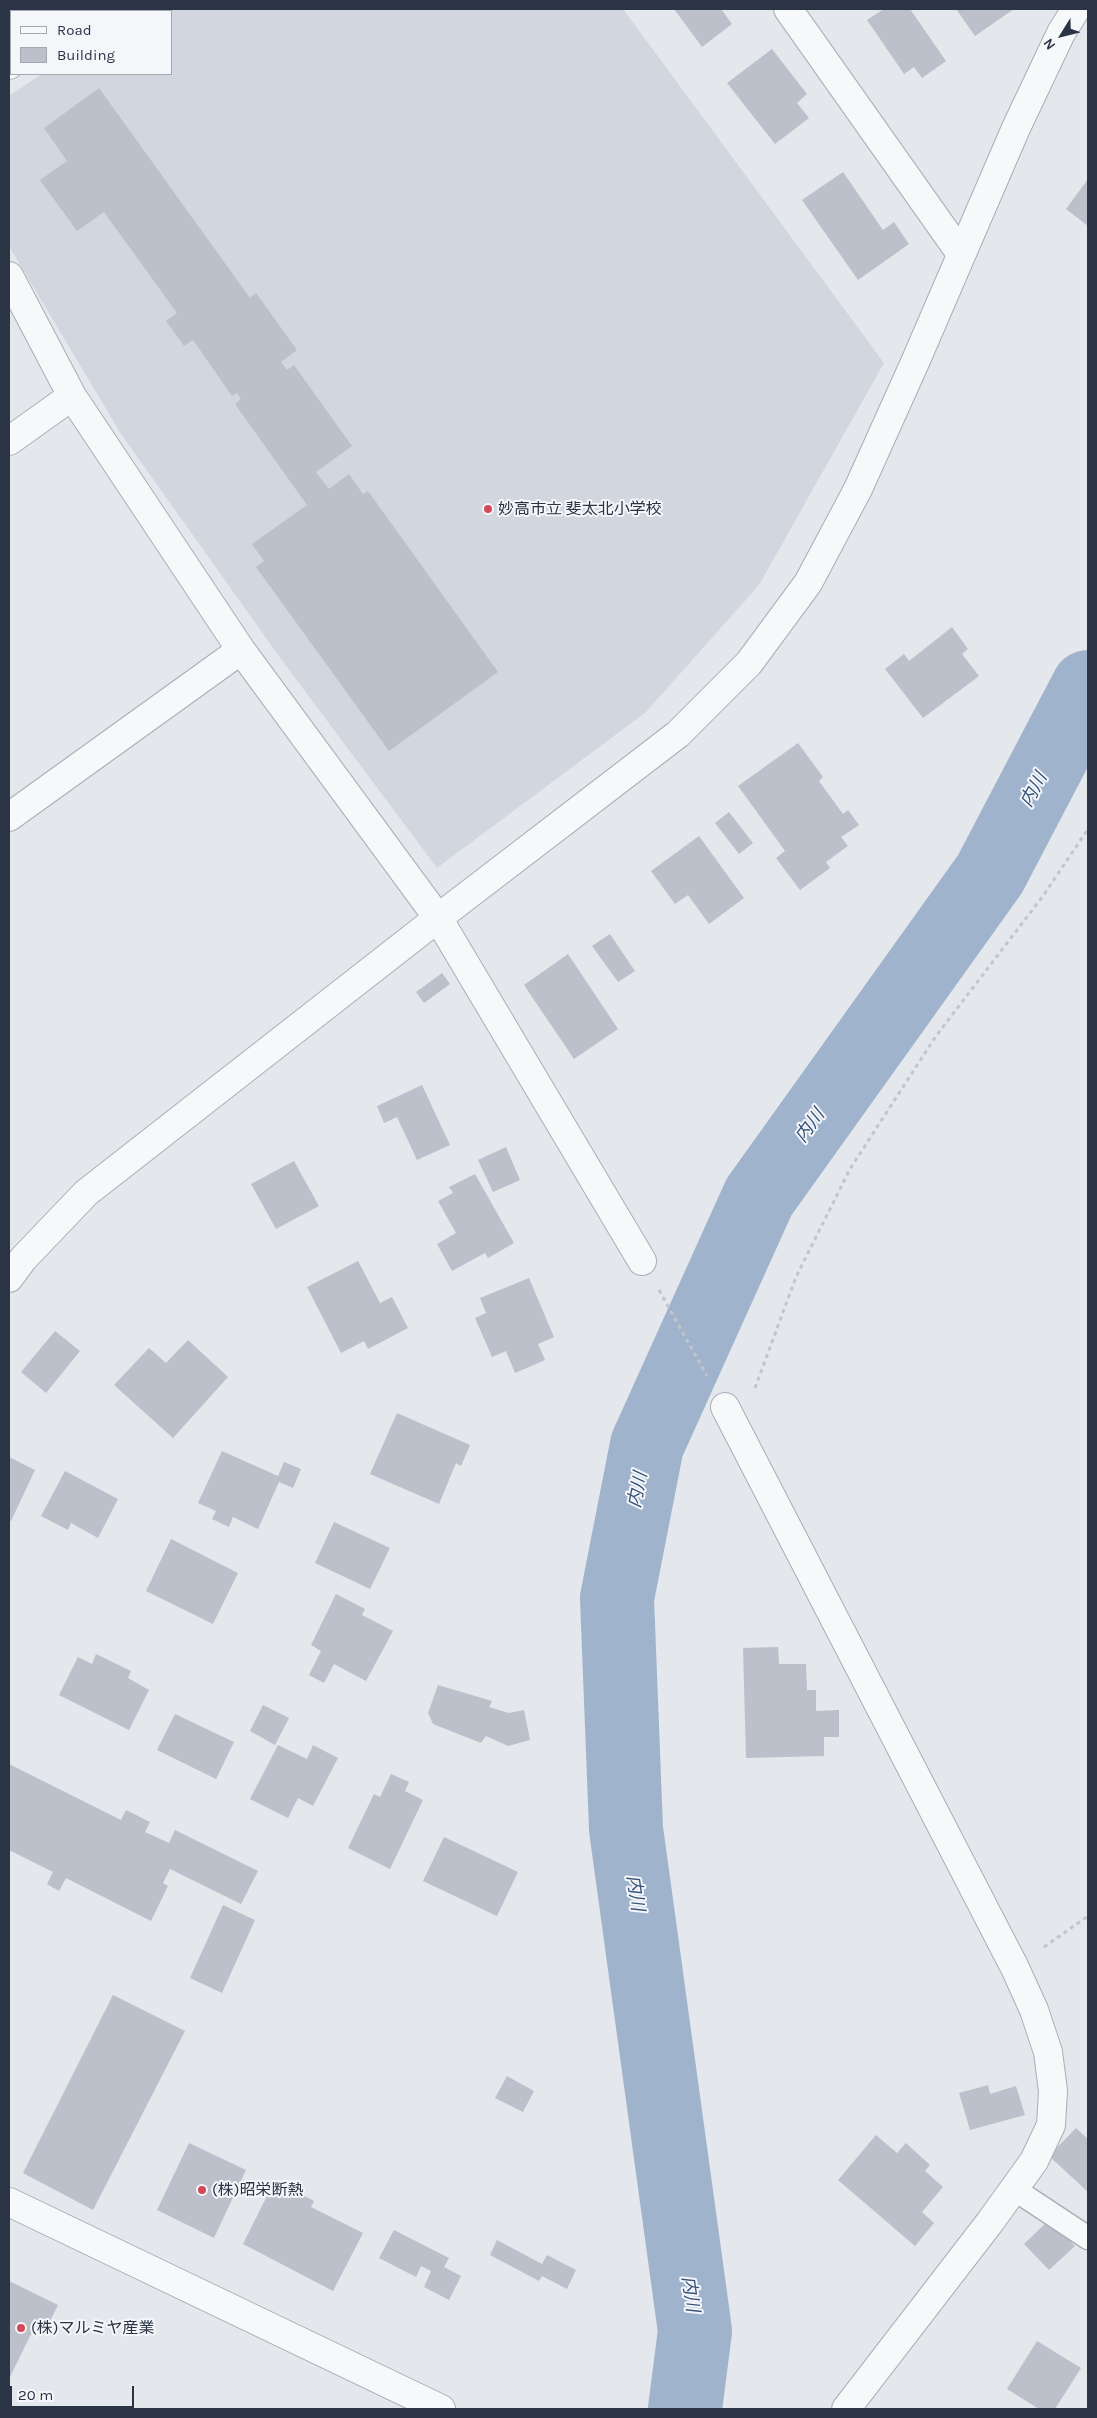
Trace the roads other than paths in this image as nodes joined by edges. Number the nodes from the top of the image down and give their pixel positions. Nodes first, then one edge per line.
1 (788, 9) edge
2 (1076, 9) edge
3 (961, 254) junction
4 (9, 276) edge
5 (72, 396) junction
6 (9, 441) edge
7 (241, 650) junction
8 (9, 817) edge
9 (438, 918) junction
10 (642, 1261) road end
11 (9, 1278) edge
12 (725, 1408) road end
13 (1014, 2189) junction
14 (9, 2202) edge
15 (1088, 2238) edge
16 (441, 2409) edge
17 (846, 2409) edge

1 - 3 street
2 - 3 street
3 - 9 street
4 - 5 street
5 - 6 street
5 - 7 street
7 - 8 street
7 - 9 street
9 - 10 street
9 - 11 street
12 - 13 street
13 - 15 lane
13 - 17 street
14 - 16 street

